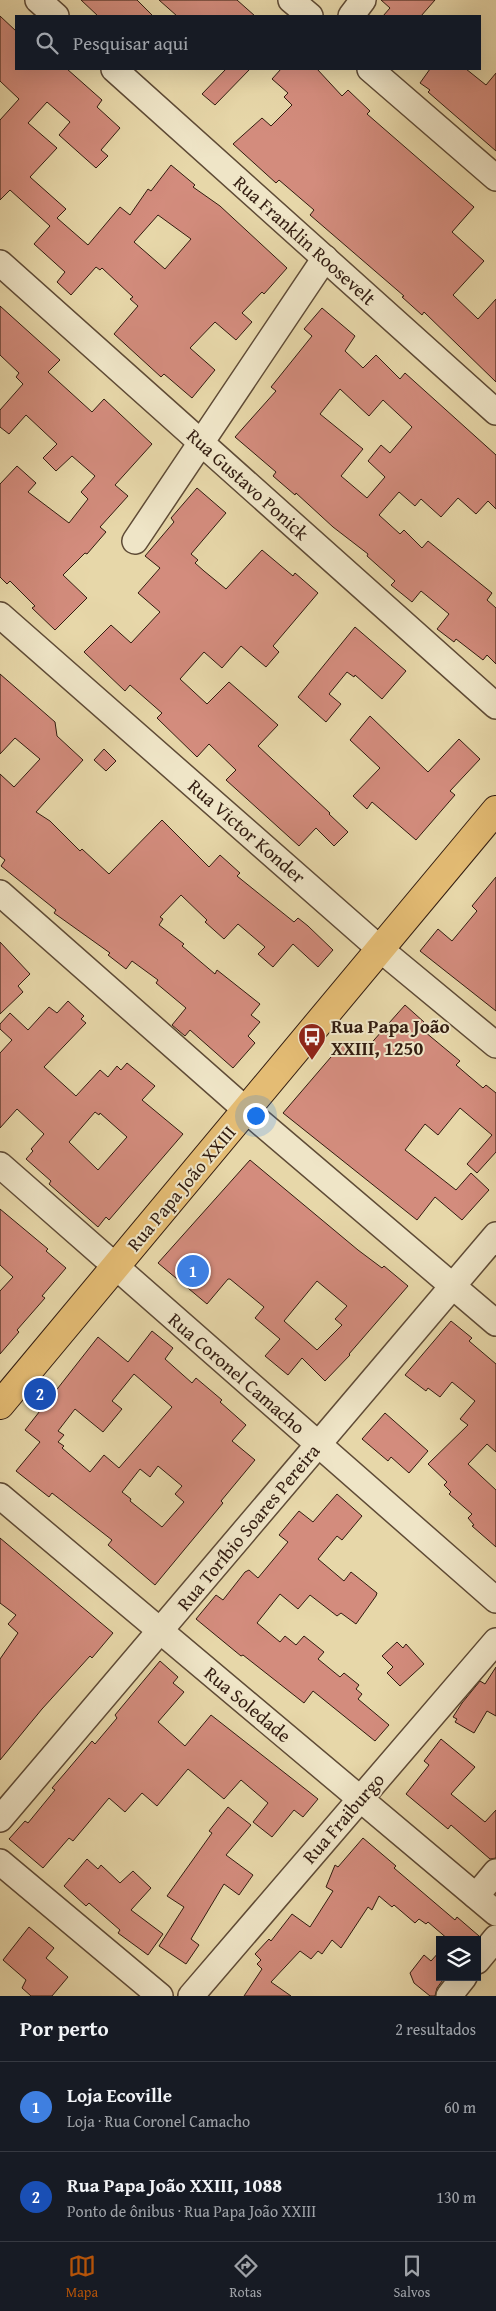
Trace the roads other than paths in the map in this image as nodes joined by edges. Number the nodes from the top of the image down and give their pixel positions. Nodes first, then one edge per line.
1 (38, 0) edge
2 (291, 0) edge
3 (363, 0) edge
4 (55, 15) edge
5 (309, 15) edge
6 (352, 15) edge
7 (115, 70) edge
8 (371, 70) edge
9 (496, 178) edge
10 (325, 258) junction
11 (0, 263) edge
12 (496, 412) edge
13 (201, 442) junction
14 (135, 541) dead end
15 (0, 615) edge
16 (496, 706) edge
17 (496, 810) edge
18 (0, 893) edge
19 (380, 949) junction
20 (496, 1045) edge
21 (246, 1110) junction
22 (0, 1165) edge
23 (496, 1235) edge
24 (115, 1266) junction
25 (453, 1286) junction
26 (496, 1323) edge
27 (0, 1405) edge
28 (319, 1444) junction
29 (0, 1496) edge
30 (496, 1600) edge
31 (160, 1630) junction
32 (496, 1641) edge
33 (360, 1799) junction
34 (0, 1819) edge
35 (0, 1862) edge
36 (496, 1872) edge
37 (476, 1896) junction
38 (496, 1913) edge
39 (496, 1938) edge
40 (481, 1956) edge
41 (461, 1981) edge
42 (160, 1996) edge
43 (190, 1996) edge
44 (449, 1996) edge

1 - 4 street
2 - 5 street
3 - 6 street
7 - 10 street, Rua Franklin Roosevelt
8 - 9 street
10 - 12 street, Rua Franklin Roosevelt
10 - 13 street
11 - 13 street, Rua Gustavo Ponick
13 - 14 street
13 - 16 street, Rua Gustavo Ponick
15 - 19 street, Rua Victor Konder
17 - 19 main road, Rua Papa João XXIII
18 - 21 street
19 - 20 street, Rua Victor Konder
19 - 21 main road, Rua Papa João XXIII
21 - 24 main road, Rua Papa João XXIII
21 - 25 street
22 - 24 street, Rua Coronel Camacho
23 - 25 street, Rua Toríbio Soares Pereira
24 - 27 main road, Rua Papa João XXIII
24 - 28 street, Rua Coronel Camacho
25 - 26 street
25 - 28 street, Rua Toríbio Soares Pereira
28 - 30 street, Rua Coronel Camacho
28 - 31 street, Rua Toríbio Soares Pereira
29 - 31 street, Rua Soledade
31 - 33 street, Rua Soledade
31 - 34 street, Rua Toríbio Soares Pereira
32 - 33 street, Rua Fraiburgo
33 - 37 street, Rua Soledade
33 - 43 street, Rua Fraiburgo
35 - 42 street
36 - 37 street
37 - 38 street, Rua Soledade
39 - 40 street
41 - 44 street

